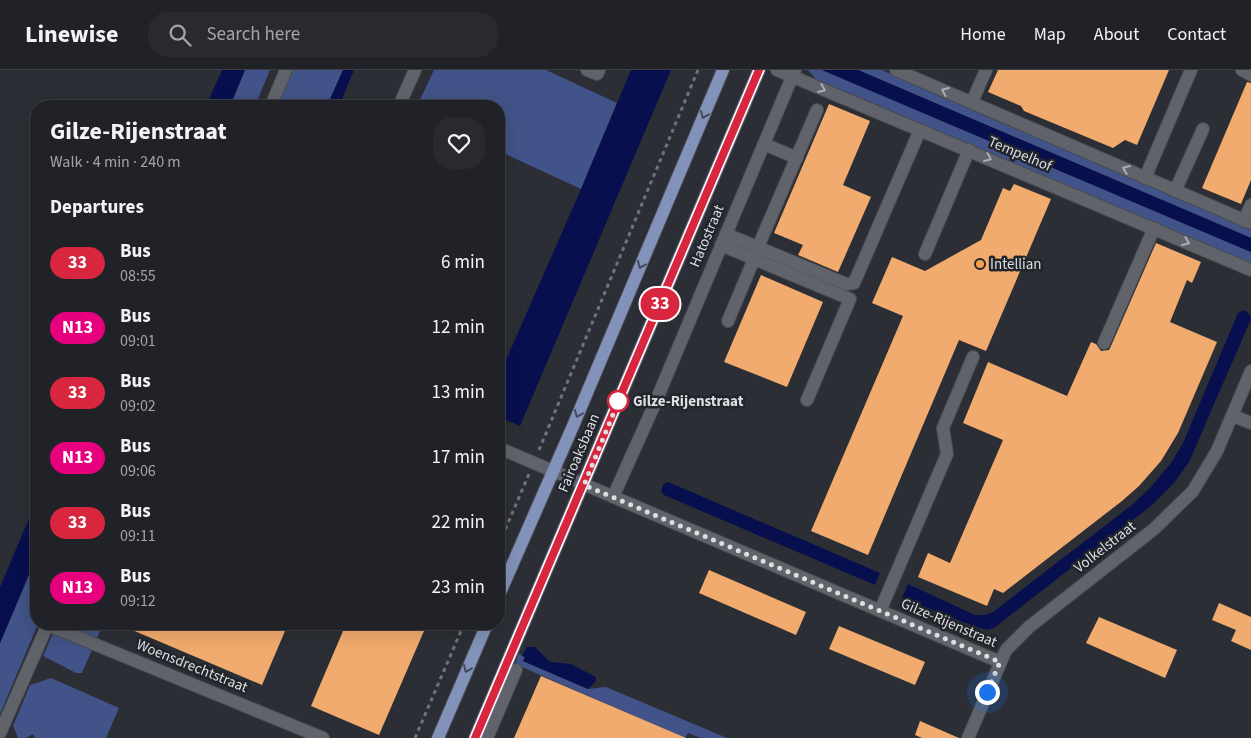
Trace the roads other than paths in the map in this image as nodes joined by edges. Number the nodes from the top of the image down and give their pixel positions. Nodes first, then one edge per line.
1 (286, 70) edge
2 (415, 70) edge
3 (587, 70) edge
4 (599, 70) edge
5 (723, 70) edge
6 (759, 70) edge
7 (777, 70) edge
8 (896, 70) edge
9 (986, 70) edge
10 (1191, 70) edge
11 (1242, 70) edge
12 (794, 73) edge
13 (1251, 75) edge
14 (273, 100) edge
15 (402, 100) edge
16 (972, 102) junction
17 (817, 110) dead end
18 (920, 130) junction
19 (1203, 130) dead end
20 (764, 144) junction
21 (968, 150) junction
22 (797, 158) junction
23 (1145, 178) junction
24 (1175, 191) junction
25 (1251, 205) edge
26 (1248, 222) edge
27 (1154, 228) junction
28 (724, 240) junction
29 (756, 253) junction
30 (925, 254) dead end
31 (1251, 270) edge
32 (728, 320) dead end
33 (1104, 343) dead end
34 (972, 357) dead end
35 (1251, 371) edge
36 (807, 400) dead end
37 (1233, 416) junction
38 (1251, 423) edge
39 (505, 451) edge
40 (552, 471) junction
41 (584, 485) junction
42 (613, 497) junction
43 (505, 581) edge
44 (880, 611) junction
45 (45, 630) edge
46 (62, 630) edge
47 (484, 630) edge
48 (1000, 662) junction
49 (516, 670) dead end
50 (0, 733) edge
51 (323, 738) edge
52 (438, 738) edge
53 (475, 738) edge
54 (487, 738) edge
55 (968, 738) edge

1 - 14 street
2 - 15 street
3 - 4 street
5 -> 40 main road, Fairoaksbaan
6 - 41 main road, Fairoaksbaan
7 - 12 street, Tempelhof
16 -> 8 street, Tempelhof
9 - 16 street
10 - 23 street
11 - 13 street
12 -> 18 street, Tempelhof
12 - 20 street, Hatostraat
23 -> 16 street, Tempelhof
17 - 22 street
18 - 21 street, Tempelhof
18 - 29 street
19 - 24 street
20 - 22 street
20 - 28 street, Hatostraat
21 -> 27 street, Tempelhof
21 - 30 street
22 - 29 street
23 - 24 street, Tempelhof
24 - 26 street, Tempelhof
25 - 26 street
27 -> 31 street, Tempelhof
27 - 33 street
28 - 29 street
28 - 42 street, Hatostraat
29 - 32 street
29 - 36 street
34 - 44 street
35 - 37 street, Volkelstraat
37 - 38 street
37 - 48 street, Volkelstraat
39 - 40 street, Gilze-Rijenstraat
40 - 41 street, Gilze-Rijenstraat
40 - 43 main road, Fairoaksbaan
41 - 42 street, Gilze-Rijenstraat
41 - 53 main road, Fairoaksbaan
42 - 44 street, Gilze-Rijenstraat
44 - 48 street, Gilze-Rijenstraat
45 - 50 street, Woensdrechtstraat
46 - 51 street, Woensdrechtstraat
47 -> 52 main road
48 - 55 street, Volkelstraat
49 - 54 street

